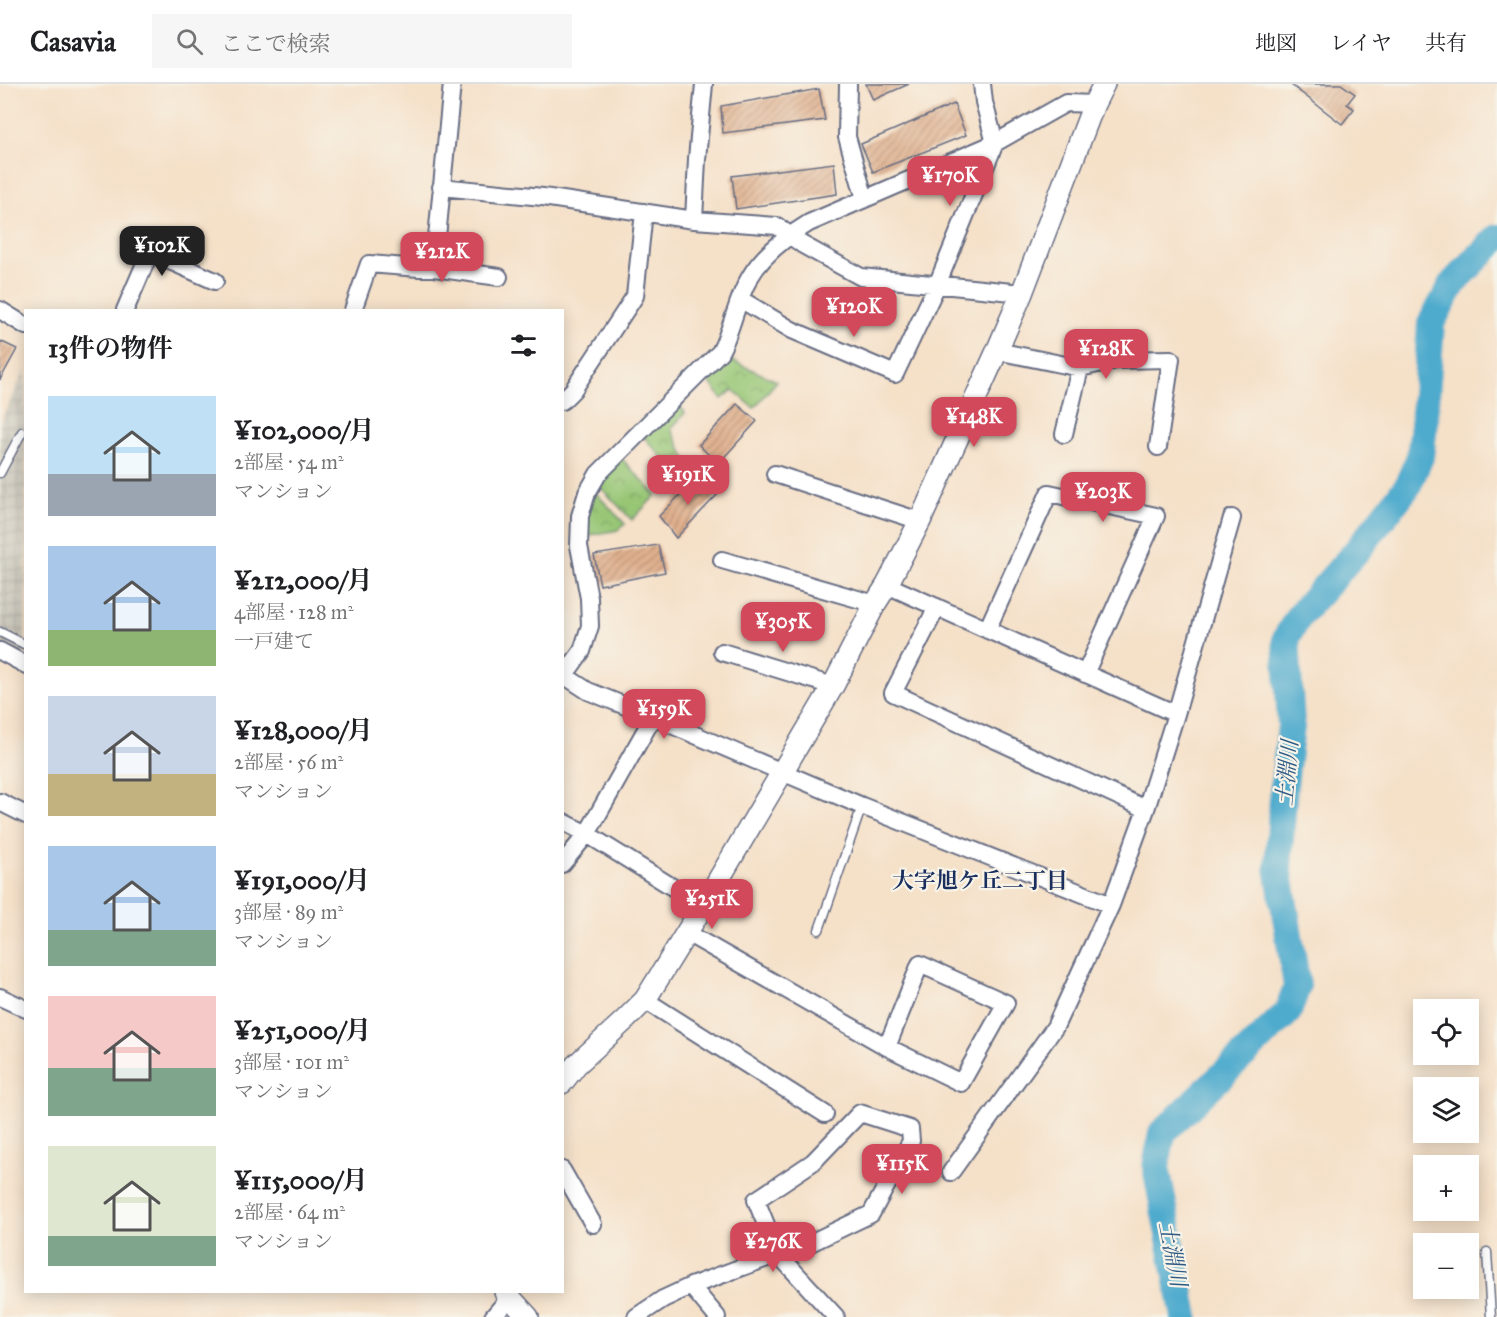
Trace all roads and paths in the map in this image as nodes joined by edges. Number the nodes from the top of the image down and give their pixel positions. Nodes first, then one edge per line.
1 (452, 84) edge
2 (704, 84) edge
3 (848, 84) edge
4 (982, 84) edge
5 (1104, 84) edge
6 (1094, 104) junction
7 (995, 143) junction
8 (441, 187) junction
9 (865, 199) junction
10 (644, 212) junction
11 (694, 220) junction
12 (790, 235) junction
13 (434, 268) junction
14 (499, 276) dead end
15 (215, 281) dead end
16 (937, 285) junction
17 (1022, 293) junction
18 (740, 299) junction
19 (125, 309) edge
20 (353, 309) edge
21 (0, 310) edge
22 (24, 325) edge
23 (997, 351) junction
24 (1080, 368) junction
25 (564, 399) edge
26 (22, 432) dead end
27 (1064, 434) dead end
28 (1158, 447) dead end
29 (0, 472) edge
30 (775, 474) dead end
31 (1232, 518) dead end
32 (920, 521) junction
33 (722, 560) dead end
34 (887, 585) junction
35 (875, 604) junction
36 (937, 608) junction
37 (987, 630) junction
38 (0, 632) edge
39 (24, 644) edge
40 (0, 651) edge
41 (722, 652) dead end
42 (24, 664) edge
43 (564, 674) edge
44 (1085, 674) junction
45 (564, 676) edge
46 (833, 686) junction
47 (1176, 714) junction
48 (653, 717) junction
49 (782, 772) junction
50 (0, 802) edge
51 (862, 806) junction
52 (1146, 809) junction
53 (24, 814) edge
54 (564, 822) edge
55 (587, 834) junction
56 (564, 862) edge
57 (1111, 905) junction
58 (703, 906) junction
59 (819, 930) dead end
60 (687, 933) junction
61 (0, 997) edge
62 (645, 1000) junction
63 (24, 1009) edge
64 (887, 1047) junction
65 (564, 1080) edge
66 (825, 1114) dead end
67 (951, 1172) dead end
68 (564, 1173) edge
69 (593, 1224) dead end
70 (1487, 1252) dead end
71 (778, 1254) junction
72 (691, 1286) junction
73 (507, 1294) edge
74 (493, 1317) edge
75 (528, 1317) edge
76 (636, 1317) edge
77 (717, 1317) edge
78 (836, 1317) edge
79 (1491, 1317) edge

1 - 8 street
2 - 11 street
3 - 9 street
4 - 7 street
5 - 6 street
6 - 7 street
6 - 17 street
7 - 9 street
7 - 16 street
8 - 10 street
8 - 13 street
9 - 12 street
10 - 11 street
10 - 25 street
11 - 12 street
12 - 16 street
12 - 18 street
13 - 14 street
13 - 20 street
15 - 19 street
16 - 17 street
16 - 18 street
17 - 23 street
18 - 43 street
21 - 22 street
23 - 24 street
23 - 32 street
24 - 27 street
24 - 28 street
26 - 29 lane
30 - 32 street
31 - 47 street
32 - 34 street
33 - 35 street
34 - 35 street
34 - 36 street
35 - 46 street
36 - 37 street
36 - 52 street
37 - 44 street
37 - 44 street
38 - 39 lane
40 - 42 street
41 - 46 street
44 - 47 street
45 - 48 street
46 - 49 street
47 - 52 street
48 - 49 street
48 - 55 street
49 - 51 street
49 - 58 street
50 - 53 street
51 - 57 street
51 - 59 lane
52 - 57 street
54 - 55 street
55 - 56 street
55 - 58 street
57 - 67 street
58 - 60 street
60 - 62 street
60 - 64 street
61 - 63 street
62 - 65 street
62 - 66 street
64 - 64 street
68 - 69 street
70 - 79 lane
71 - 71 street
71 - 72 street
71 - 78 street
72 - 76 street
72 - 77 street
73 - 74 street
73 - 75 street

